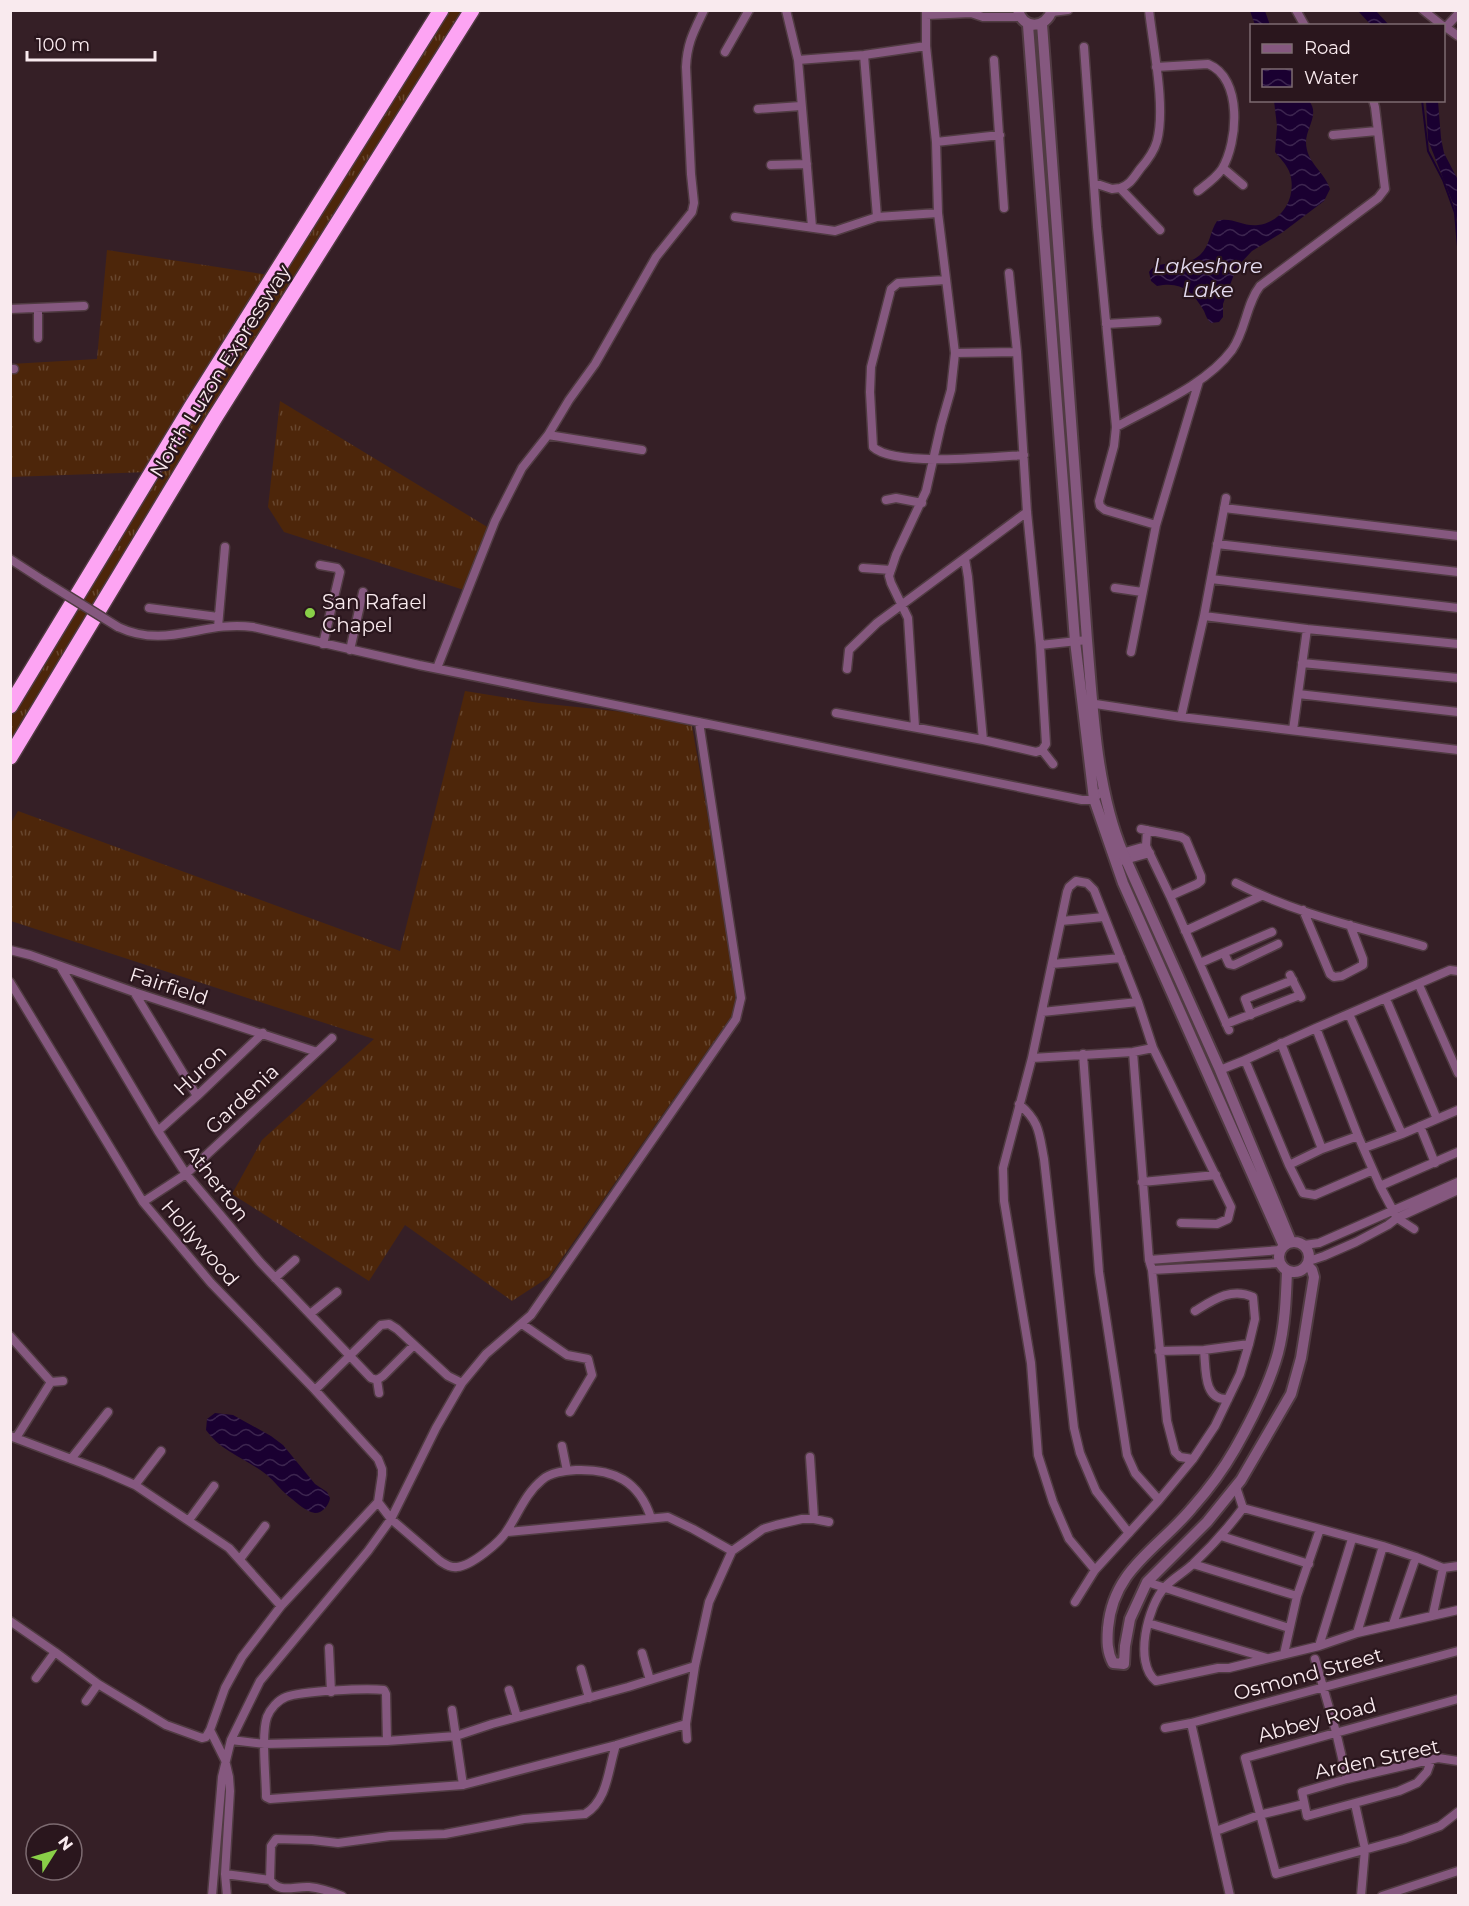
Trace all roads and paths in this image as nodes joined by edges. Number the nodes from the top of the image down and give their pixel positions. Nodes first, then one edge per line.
1 (441, 10) edge
2 (472, 10) edge
3 (704, 10) edge
4 (749, 10) edge
5 (786, 10) edge
6 (1068, 10) edge
7 (1149, 10) edge
8 (1296, 10) edge
9 (1423, 10) edge
10 (1052, 11) edge
11 (974, 12) edge
12 (926, 13) edge
13 (1458, 14) edge
14 (1022, 17) edge
15 (1042, 24) junction
16 (1304, 24) edge
17 (1441, 24) edge
18 (1445, 25) edge
19 (1445, 27) edge
20 (1458, 36) edge
21 (926, 46) junction
22 (1084, 47) dead end
23 (725, 52) dead end
24 (864, 54) junction
25 (798, 60) junction
26 (994, 60) dead end
27 (1156, 67) junction
28 (1374, 102) edge
29 (801, 106) junction
30 (758, 110) dead end
31 (1377, 131) junction
32 (1000, 135) junction
33 (1334, 135) dead end
34 (936, 142) junction
35 (807, 164) junction
36 (771, 165) dead end
37 (1223, 168) junction
38 (1094, 183) junction
39 (1243, 185) dead end
40 (1120, 188) junction
41 (1198, 191) dead end
42 (1004, 207) dead end
43 (938, 213) junction
44 (735, 217) dead end
45 (877, 217) junction
46 (812, 227) junction
47 (1160, 230) dead end
48 (1009, 273) dead end
49 (946, 280) junction
50 (84, 306) dead end
51 (38, 308) junction
52 (10, 309) edge
53 (1157, 321) dead end
54 (1106, 324) junction
55 (38, 338) dead end
56 (1017, 352) junction
57 (955, 353) junction
58 (1199, 381) junction
59 (1116, 427) junction
60 (548, 435) junction
61 (642, 450) dead end
62 (1024, 455) junction
63 (933, 460) junction
64 (1226, 498) dead end
65 (886, 500) dead end
66 (922, 503) junction
67 (1224, 508) junction
68 (1027, 512) junction
69 (1156, 525) junction
70 (1458, 536) edge
71 (1218, 544) junction
72 (225, 547) dead end
73 (10, 559) edge
74 (965, 559) junction
75 (320, 565) dead end
76 (863, 568) dead end
77 (891, 570) junction
78 (1458, 572) edge
79 (1211, 579) junction
80 (1115, 588) dead end
81 (363, 592) dead end
82 (1142, 592) junction
83 (903, 604) junction
84 (149, 608) dead end
85 (1458, 608) edge
86 (1204, 616) junction
87 (218, 617) junction
88 (218, 627) junction
89 (1307, 628) junction
90 (1088, 640) junction
91 (1075, 641) junction
92 (323, 644) junction
93 (1458, 644) edge
94 (1040, 645) junction
95 (350, 650) junction
96 (1131, 652) dead end
97 (1302, 663) junction
98 (437, 668) junction
99 (847, 669) dead end
100 (1458, 678) edge
101 (1298, 694) junction
102 (1088, 703) junction
103 (10, 706) edge
104 (1458, 712) edge
105 (836, 713) dead end
106 (1182, 717) junction
107 (699, 722) junction
108 (915, 727) junction
109 (1293, 730) junction
110 (983, 740) junction
111 (1042, 750) junction
112 (1458, 750) edge
113 (10, 757) edge
114 (1053, 764) dead end
115 (1104, 790) junction
116 (1094, 799) junction
117 (1148, 849) junction
118 (1120, 857) junction
119 (1236, 883) dead end
120 (1170, 896) junction
121 (1261, 896) junction
122 (1303, 910) junction
123 (1104, 917) junction
124 (1061, 921) junction
125 (1350, 925) junction
126 (1185, 931) junction
127 (1423, 946) dead end
128 (10, 950) edge
129 (1224, 953) junction
130 (1121, 958) junction
131 (1200, 963) junction
132 (1052, 964) junction
133 (60, 966) junction
134 (1458, 971) edge
135 (10, 982) edge
136 (1419, 985) junction
137 (134, 992) junction
138 (1386, 999) junction
139 (1138, 1002) junction
140 (1042, 1012) junction
141 (1349, 1014) junction
142 (1251, 1015) junction
143 (1316, 1028) junction
144 (263, 1033) junction
145 (332, 1038) dead end
146 (1281, 1043) junction
147 (1153, 1048) junction
148 (317, 1052) junction
149 (1133, 1052) junction
150 (1083, 1054) junction
151 (1032, 1058) junction
152 (1245, 1060) junction
153 (1220, 1070) junction
154 (1458, 1073) edge
155 (197, 1096) junction
156 (1019, 1104) junction
157 (1458, 1110) edge
158 (1437, 1119) junction
159 (1420, 1126) junction
160 (158, 1131) junction
161 (1402, 1134) junction
162 (1358, 1136) junction
163 (1364, 1148) junction
164 (1322, 1149) junction
165 (1458, 1152) edge
166 (1435, 1163) junction
167 (1289, 1165) junction
168 (1373, 1170) junction
169 (186, 1174) junction
170 (1216, 1175) junction
171 (1142, 1182) junction
172 (1458, 1182) edge
173 (1380, 1186) junction
174 (1458, 1190) edge
175 (143, 1202) junction
176 (1395, 1214) junction
177 (1181, 1223) dead end
178 (1414, 1229) dead end
179 (1304, 1245) junction
180 (1285, 1246) junction
181 (295, 1260) dead end
182 (1149, 1260) junction
183 (1308, 1263) junction
184 (1284, 1267) junction
185 (1152, 1270) junction
186 (275, 1278) junction
187 (337, 1292) dead end
188 (1195, 1311) dead end
189 (310, 1314) junction
190 (522, 1324) junction
191 (12, 1342) edge
192 (1249, 1344) junction
193 (414, 1345) junction
194 (1204, 1350) junction
195 (1159, 1351) junction
196 (350, 1354) junction
197 (377, 1380) junction
198 (51, 1382) junction
199 (63, 1382) dead end
200 (462, 1383) junction
201 (315, 1390) junction
202 (379, 1393) dead end
203 (1228, 1399) junction
204 (570, 1412) dead end
205 (108, 1413) dead end
206 (13, 1437) edge
207 (562, 1446) dead end
208 (160, 1451) dead end
209 (810, 1457) dead end
210 (71, 1459) junction
211 (1193, 1459) junction
212 (567, 1471) junction
213 (1241, 1480) junction
214 (135, 1485) junction
215 (214, 1486) dead end
216 (1159, 1500) junction
217 (378, 1502) junction
218 (1243, 1508) junction
219 (651, 1518) junction
220 (814, 1518) junction
221 (391, 1519) junction
222 (189, 1520) junction
223 (829, 1522) dead end
224 (265, 1526) dead end
225 (1320, 1529) junction
226 (507, 1532) junction
227 (1129, 1533) junction
228 (1221, 1536) junction
229 (1352, 1539) junction
230 (1383, 1546) junction
231 (732, 1551) junction
232 (1416, 1557) junction
233 (240, 1559) junction
234 (1192, 1564) junction
235 (1309, 1564) junction
236 (1458, 1566) edge
237 (1443, 1568) junction
238 (1095, 1570) junction
239 (1145, 1586) junction
240 (1164, 1588) junction
241 (1159, 1596) junction
242 (1297, 1596) junction
243 (1075, 1602) dead end
244 (281, 1606) junction
245 (1458, 1610) edge
246 (1433, 1614) junction
247 (10, 1621) edge
248 (1148, 1623) junction
249 (1393, 1624) junction
250 (1289, 1628) junction
251 (1357, 1633) junction
252 (1319, 1646) junction
253 (329, 1648) dead end
254 (1458, 1651) edge
255 (55, 1652) junction
256 (642, 1653) dead end
257 (1284, 1654) junction
258 (1267, 1658) junction
259 (1315, 1659) dead end
260 (695, 1666) junction
261 (581, 1669) dead end
262 (36, 1678) dead end
263 (650, 1680) junction
264 (98, 1684) junction
265 (1322, 1687) junction
266 (509, 1690) dead end
267 (331, 1692) junction
268 (589, 1698) junction
269 (1458, 1699) edge
270 (86, 1701) dead end
271 (452, 1710) dead end
272 (517, 1717) junction
273 (1191, 1723) junction
274 (686, 1724) junction
275 (1165, 1728) dead end
276 (210, 1730) junction
277 (1336, 1732) junction
278 (456, 1736) junction
279 (687, 1739) dead end
280 (231, 1740) junction
281 (387, 1741) junction
282 (265, 1744) junction
283 (616, 1745) junction
284 (225, 1760) junction
285 (1431, 1761) junction
286 (1458, 1761) edge
287 (1347, 1779) junction
288 (464, 1785) junction
289 (1305, 1804) junction
290 (1355, 1804) junction
291 (1458, 1812) edge
292 (1260, 1815) junction
293 (1216, 1831) junction
294 (1365, 1850) junction
295 (1458, 1871) edge
296 (225, 1874) junction
297 (270, 1880) junction
298 (212, 1896) edge
299 (227, 1896) edge
300 (342, 1896) edge
301 (1230, 1896) edge
302 (1361, 1896) edge
303 (1382, 1896) edge

1 - 103 highway, North Luzon Expressway
2 - 113 highway, North Luzon Expressway
3 - 60 street
4 - 23 street
5 - 25 street
6 - 10 street
7 - 27 street
8 - 16 street
9 - 17 street
10 - 15 street
11 - 12 street
11 - 14 street
12 - 21 street
13 - 18 street
14 - 15 street
14 - 91 street
15 - 90 street
19 - 20 street
21 - 24 street
21 - 34 street
22 - 38 street
24 - 25 street
24 - 45 street
25 - 29 street
26 - 32 street
27 - 37 street
27 - 40 street
28 - 31 street
29 - 30 street
29 - 35 street
31 - 33 street
31 - 58 street
32 - 34 street
32 - 42 street
34 - 43 street
35 - 36 street
35 - 46 street
37 - 39 street
37 - 41 street
38 - 40 street
38 - 54 street
40 - 47 street
43 - 45 street
43 - 49 street
44 - 46 street
45 - 46 street
48 - 56 street
49 - 57 street
49 - 63 street
50 - 51 street
51 - 52 street
51 - 55 street
53 - 54 street
54 - 59 street
56 - 57 street
56 - 62 street
57 - 63 street
58 - 59 street
58 - 69 street
59 - 69 street
60 - 61 street
60 - 98 street
62 - 63 street
62 - 68 street
63 - 66 street
64 - 67 street
65 - 66 street
66 - 77 street
67 - 70 street
67 - 71 street
68 - 74 street
68 - 94 street
69 - 82 street
71 - 78 street
71 - 79 street
72 - 87 street
73 - 88 street, bridge
74 - 83 street
74 - 110 street
75 - 92 street
76 - 77 street
77 - 83 street
79 - 85 street
79 - 86 street
80 - 82 street
81 - 95 street
82 - 96 street
83 - 99 street
83 - 108 street
84 - 87 street
86 - 89 street
86 - 106 street
87 - 88 street
88 - 92 street
89 - 93 street
89 - 97 street
90 - 91 street
90 - 102 street
91 - 94 street
91 - 102 street
92 - 95 street
94 - 111 street
95 - 98 street
97 - 100 street
97 - 101 street
98 - 107 street
101 - 104 street
101 - 109 street
102 - 106 street
102 - 115 street
102 - 116 street
105 - 108 street
106 - 109 street
107 - 116 street
107 - 190 street
108 - 110 street
109 - 112 street
110 - 111 street
111 - 114 street
115 - 116 street
115 - 118 street
116 - 118 street
117 - 118 street
117 - 120 street
117 - 120 street
118 - 153 street
118 - 180 street
119 - 121 street
120 - 126 street
121 - 122 street
121 - 126 street
122 - 125 street
122 - 125 street
123 - 124 street
123 - 124 street
123 - 130 street
124 - 132 street
125 - 127 street
126 - 131 street
128 - 133 street, Fairfield
129 - 129 street
129 - 131 street
130 - 132 street
130 - 139 street
131 - 142 street
132 - 140 street
133 - 137 street, Fairfield
133 - 160 street, Atherton
134 - 136 street
135 - 175 street, Hollywood
136 - 138 street
136 - 154 street
137 - 144 street, Fairfield
137 - 155 street
138 - 141 street
138 - 158 street
139 - 140 street
139 - 147 street
140 - 151 street
141 - 143 street
141 - 161 street
142 - 142 street
143 - 146 street
143 - 162 street
144 - 148 street, Fairfield
144 - 155 street, Huron
145 - 148 street, Gardenia
146 - 152 street
146 - 164 street
147 - 149 street
147 - 170 street
148 - 169 street, Gardenia
149 - 150 street
149 - 171 street
150 - 151 street
150 - 216 street
151 - 156 street
152 - 153 street
152 - 167 street
153 - 180 street
155 - 160 street, Huron
156 - 227 street
156 - 238 street
157 - 158 street
158 - 159 street
159 - 161 street
159 - 166 street
160 - 169 street, Atherton
161 - 163 street
162 - 163 street
162 - 164 street
163 - 168 street
164 - 167 street
165 - 166 street
166 - 173 street
167 - 168 street
168 - 173 street
169 - 175 street, Gardenia
169 - 186 street, Atherton
170 - 171 street
170 - 177 street
171 - 182 street
172 - 176 street
173 - 176 street
174 - 176 street
175 - 201 street, Hollywood
176 - 178 street
176 - 179 street
176 - 183 street
179 - 180 street
179 - 183 street
180 - 182 street
180 - 184 street
181 - 186 street
182 - 185 street
183 - 184 street
183 - 213 street
184 - 185 street
184 - 239 street
185 - 195 street
186 - 189 street, Atherton
187 - 189 street
188 - 192 street
189 - 196 street, Atherton
190 - 200 street
190 - 204 street
191 - 198 street
192 - 194 street
192 - 203 street
193 - 196 street
193 - 197 street
193 - 200 street
194 - 195 street
194 - 203 street
195 - 211 street
196 - 197 street, Atherton
196 - 201 street
197 - 202 street
198 - 199 street
198 - 206 street
200 - 221 street
201 - 217 street, Hollywood
203 - 211 street
205 - 210 street
206 - 210 street
207 - 212 street
208 - 214 street
209 - 220 street
210 - 214 street
211 - 216 street
212 - 219 street
212 - 226 street
213 - 218 street
213 - 239 street
214 - 222 street
215 - 222 street
216 - 227 street
217 - 221 street
217 - 244 street
218 - 225 street
218 - 228 street
219 - 226 street
219 - 231 street
220 - 223 street
220 - 231 street
221 - 226 street
221 - 280 street
222 - 233 street
224 - 233 street
225 - 229 street
225 - 235 street
227 - 238 street
228 - 234 street
228 - 235 street
229 - 230 street
229 - 252 street
230 - 232 street
230 - 251 street
231 - 260 street
232 - 237 street
232 - 249 street
233 - 244 street
234 - 240 street
234 - 242 street
235 - 242 street
236 - 237 street
237 - 246 street
238 - 243 street
239 - 240 street
239 - 241 street
240 - 241 street
240 - 250 street
241 - 248 street
242 - 250 street
244 - 276 street
245 - 246 street
246 - 249 street
247 - 255 street
248 - 258 street
248 - 258 street
249 - 251 street
250 - 257 street
251 - 252 street
252 - 257 street
253 - 267 street
254 - 265 street, Osmond Street
255 - 262 street
255 - 264 street
256 - 263 street
257 - 258 street
259 - 265 street
260 - 263 street
260 - 274 street
261 - 268 street
263 - 268 street
264 - 270 street
264 - 276 street
265 - 273 street, Osmond Street
265 - 277 street
266 - 272 street
267 - 281 street
267 - 282 street
268 - 272 street
269 - 277 street, Abbey Road
271 - 278 street
272 - 278 street
273 - 275 street, Osmond Street
273 - 293 street
274 - 279 street
274 - 283 street
276 - 284 street
277 - 287 street
277 - 292 street, Abbey Road
278 - 281 street
278 - 288 street
280 - 282 street
280 - 284 street
281 - 282 street
282 - 288 street
283 - 288 street
283 - 297 street
284 - 296 street
284 - 298 street
285 - 286 street, Arden Street
285 - 287 street, Arden Street
285 - 290 street
287 - 289 street, Arden Street
289 - 290 street
289 - 292 street
290 - 294 street
291 - 294 street, Abbey Road
292 - 293 street
292 - 294 street, Abbey Road
293 - 301 street
294 - 302 street
295 - 303 street
296 - 297 street
296 - 299 street
297 - 300 street

